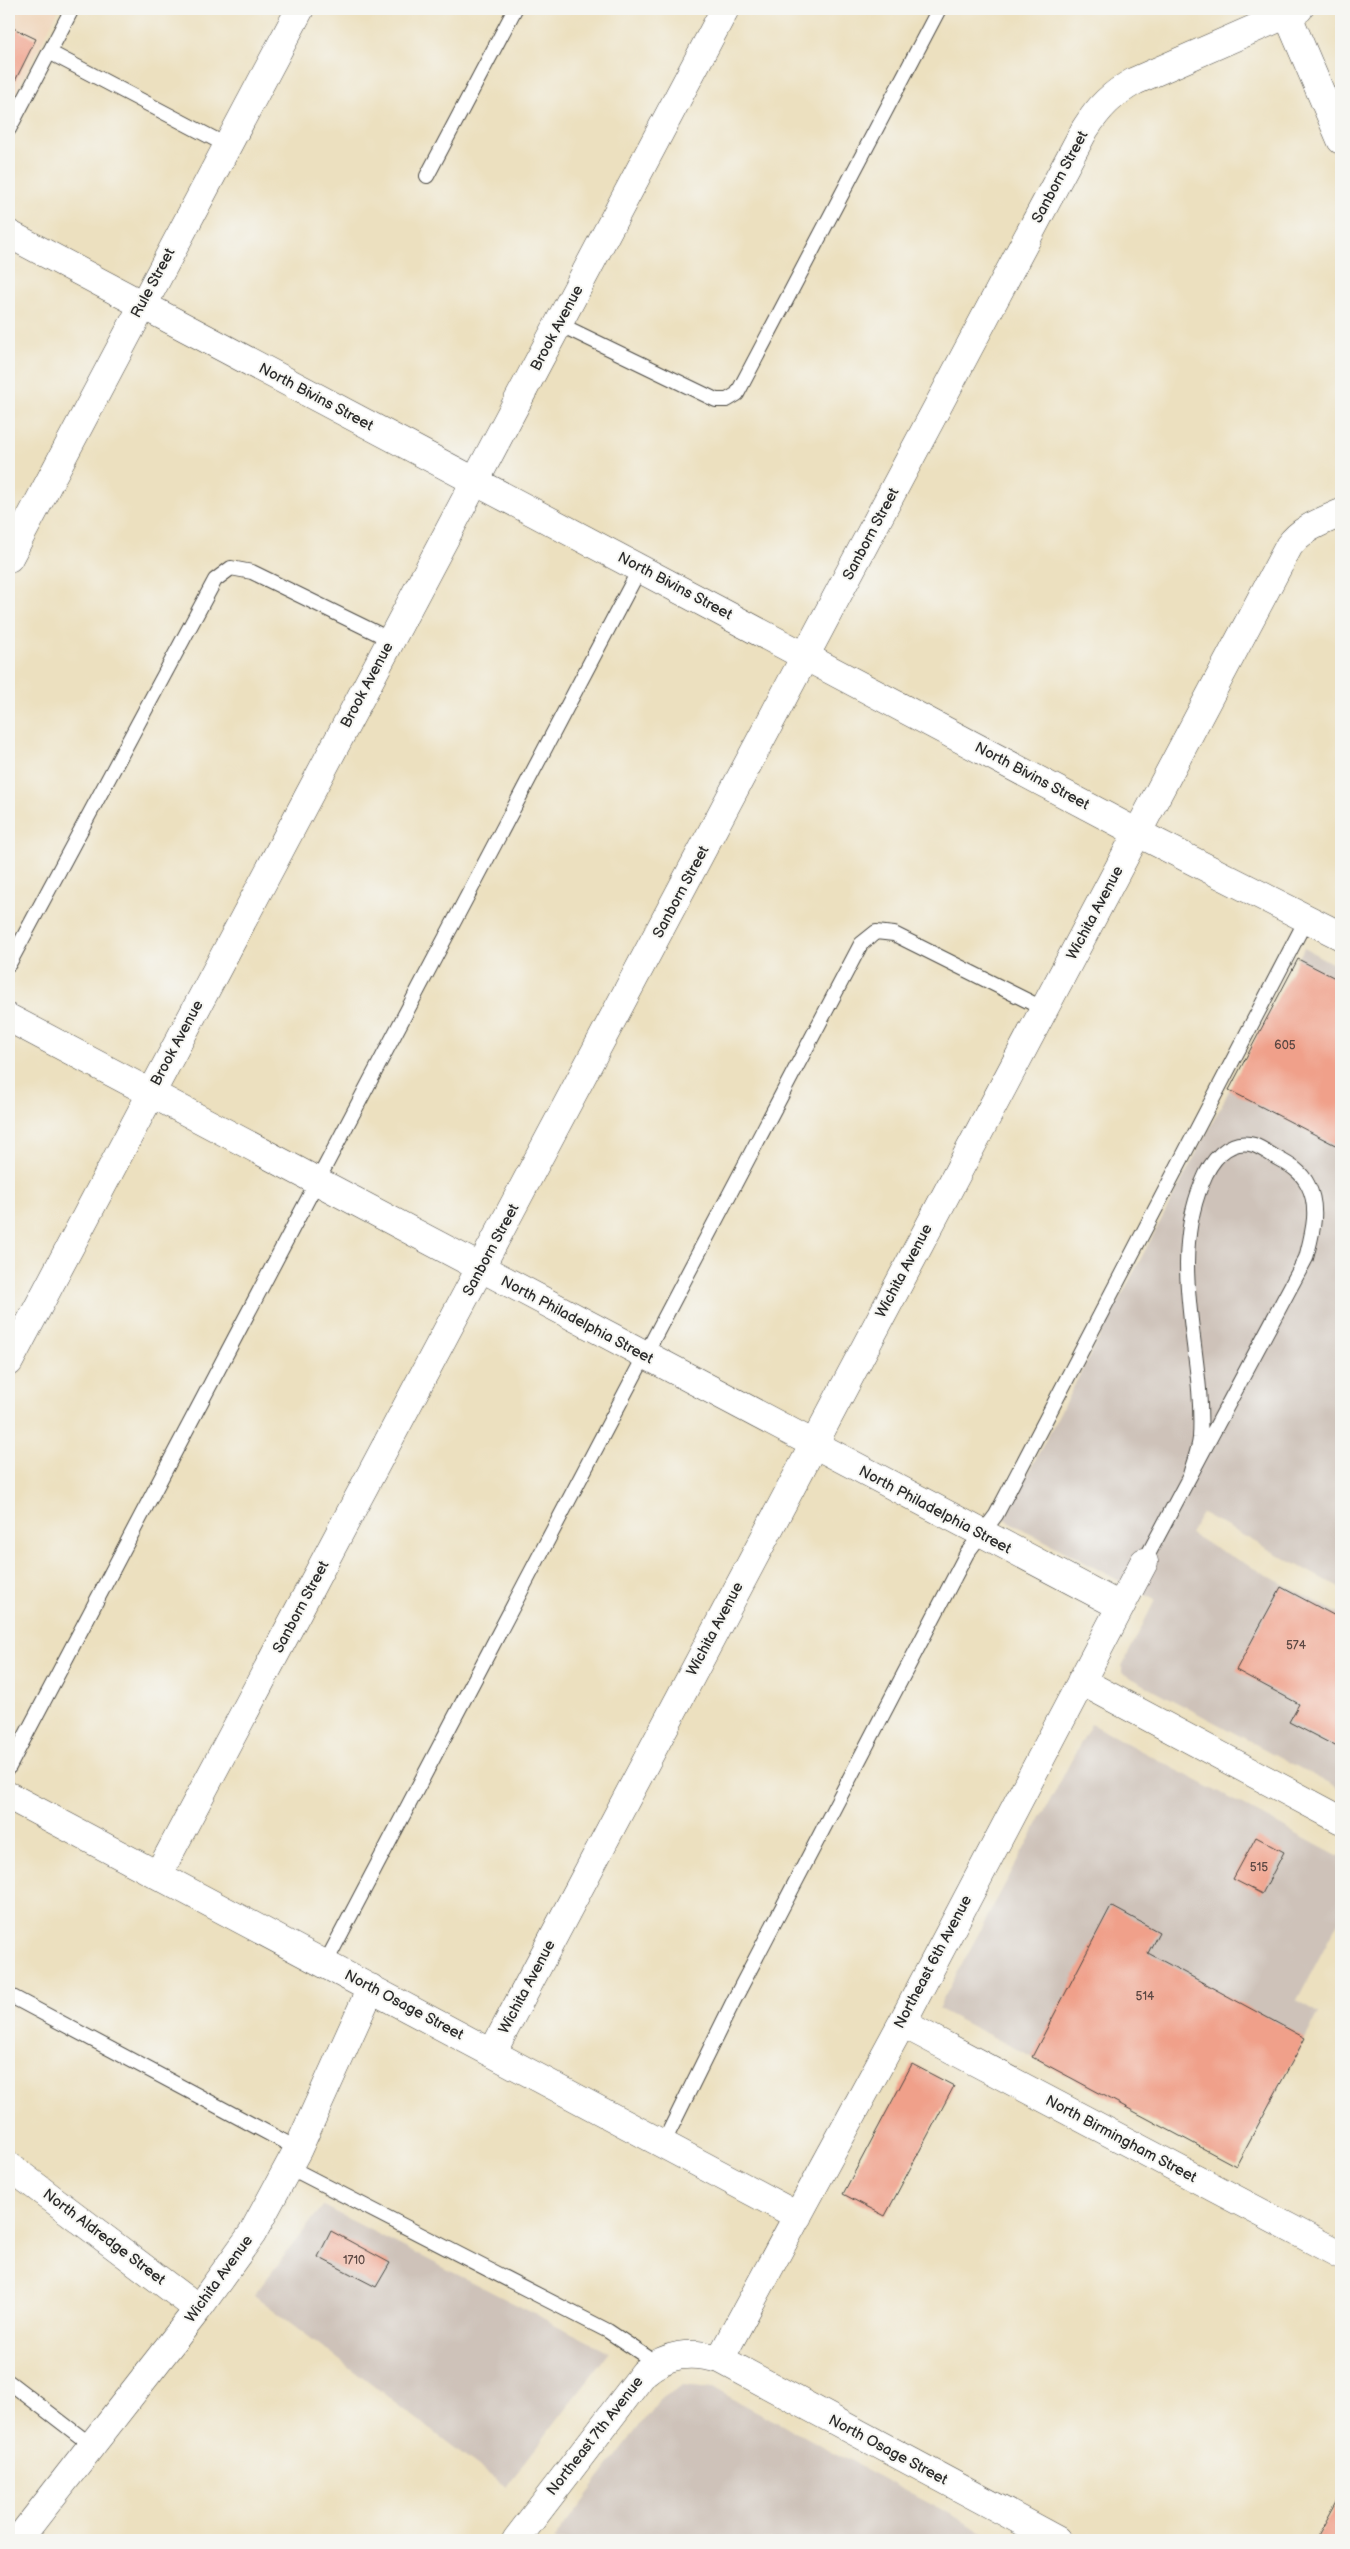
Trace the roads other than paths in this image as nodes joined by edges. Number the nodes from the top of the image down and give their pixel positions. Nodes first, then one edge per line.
1 (72, 9) edge
2 (300, 9) edge
3 (515, 9) edge
4 (725, 9) edge
5 (939, 9) edge
6 (1290, 10) edge
7 (49, 52) junction
8 (9, 128) edge
9 (1341, 140) edge
10 (226, 146) junction
11 (427, 176) dead end
12 (9, 234) edge
13 (142, 304) junction
14 (559, 324) junction
15 (475, 482) junction
16 (1341, 513) edge
17 (9, 558) edge
18 (640, 568) junction
19 (390, 640) junction
20 (806, 656) junction
21 (1138, 833) junction
22 (1307, 918) junction
23 (1341, 936) edge
24 (9, 964) edge
25 (1044, 1008) junction
26 (9, 1018) edge
27 (151, 1093) junction
28 (316, 1182) junction
29 (481, 1269) junction
30 (644, 1355) junction
31 (9, 1362) edge
32 (812, 1445) junction
33 (1190, 1475) junction
34 (981, 1534) junction
35 (1144, 1562) joint
36 (1120, 1606) junction
37 (1081, 1680) junction
38 (9, 1767) edge
39 (9, 1796) edge
40 (1341, 1820) edge
41 (158, 1875) junction
42 (325, 1964) junction
43 (371, 1988) junction
44 (9, 1995) edge
45 (902, 2023) junction
46 (492, 2053) junction
47 (663, 2144) junction
48 (293, 2158) junction
49 (9, 2166) edge
50 (798, 2216) junction
51 (1341, 2255) edge
52 (198, 2309) junction
53 (720, 2359) junction
54 (656, 2363) junction
55 (9, 2382) edge
56 (91, 2445) junction
57 (18, 2540) edge
58 (516, 2540) edge
59 (1057, 2540) edge

1 - 7 lane
2 - 10 street, Rule Street
3 - 11 lane
4 - 14 street, Brook Avenue
5 - 14 lane
6 - 9 street
6 - 20 street, Sanborn Street
7 - 8 lane
7 - 10 lane
10 - 13 street, Rule Street
12 - 13 street, North Bivins Street
13 - 15 street, North Bivins Street
13 - 17 street, Rule Street
14 - 15 street, Brook Avenue
15 - 18 street, North Bivins Street
15 - 19 street, Brook Avenue
16 - 21 street, Wichita Avenue
18 - 20 street, North Bivins Street
18 - 28 lane
19 - 24 lane
19 - 27 street, Brook Avenue
20 - 21 street, North Bivins Street
20 - 29 street, Sanborn Street
21 - 22 street, North Bivins Street
21 - 25 street, Wichita Avenue
22 - 23 street, North Bivins Street
22 - 34 lane
25 - 30 lane
25 - 32 street, Wichita Avenue
26 - 27 street, North Philadelphia Street
27 - 28 street, North Philadelphia Street
27 - 31 street, Brook Avenue
28 - 29 street, North Philadelphia Street
28 - 38 lane
29 - 30 street, North Philadelphia Street
29 - 41 street, Sanborn Street
30 - 32 street, North Philadelphia Street
30 - 42 lane
32 - 34 street, North Philadelphia Street
32 - 46 street, Wichita Avenue
33 - 33 lane
33 - 35 lane
34 - 36 street, North Philadelphia Street
34 - 47 lane
35 - 36 street, Northeast 6th Avenue
36 - 37 street, Northeast 6th Avenue
37 - 40 street
37 - 45 street, Northeast 6th Avenue
39 - 41 street, North Osage Street
41 - 42 street, North Osage Street
42 - 43 street, North Osage Street
43 - 46 street, North Osage Street
43 - 48 street, Wichita Avenue
44 - 48 lane
45 - 50 street, Northeast 6th Avenue
45 - 51 street, North Birmingham Street
46 - 47 street, North Osage Street
47 - 50 street, North Osage Street
48 - 52 street, Wichita Avenue
48 - 54 lane
49 - 52 street, North Aldredge Street
50 - 53 street, Northeast 6th Avenue
52 - 56 street, Wichita Avenue
53 - 54 street, Northeast 7th Avenue
53 - 59 street, North Osage Street
54 - 58 street, Northeast 7th Avenue
55 - 56 lane
56 - 57 street, Wichita Avenue

